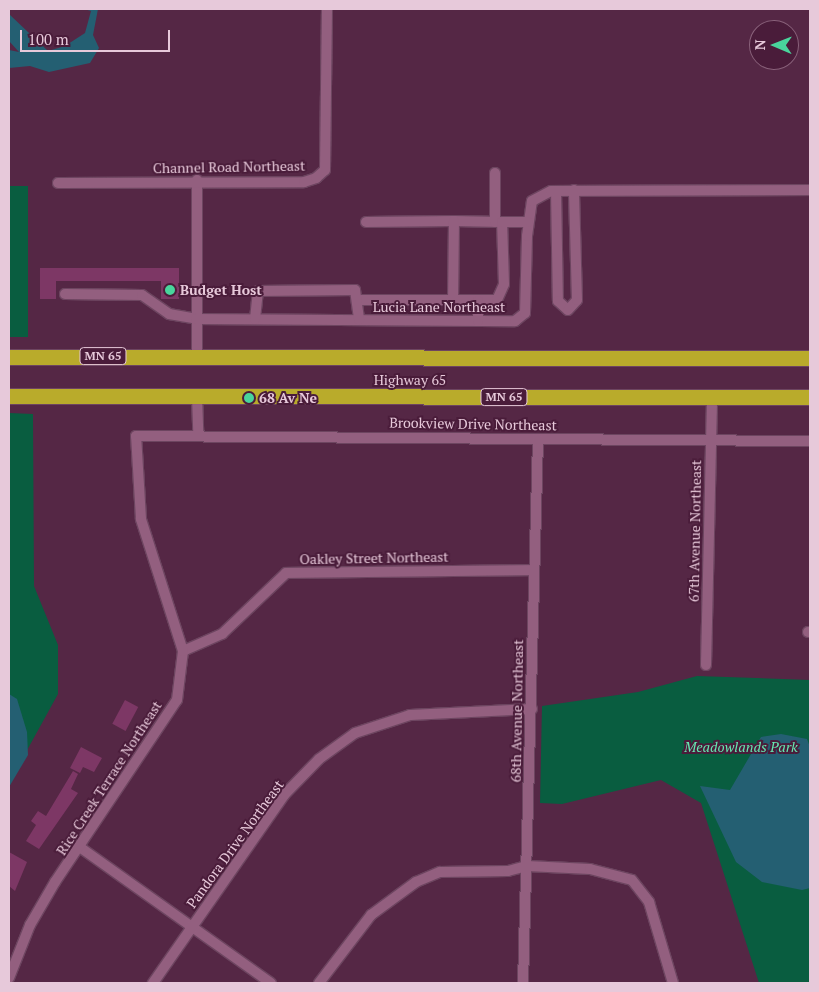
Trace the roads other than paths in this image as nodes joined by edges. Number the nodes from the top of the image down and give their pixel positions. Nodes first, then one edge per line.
1 (327, 9) edge
2 (495, 173) dead end
3 (197, 180) junction
4 (58, 183) dead end
5 (574, 190) junction
6 (810, 190) edge
7 (556, 191) junction
8 (454, 221) junction
9 (366, 222) dead end
10 (499, 222) junction
11 (528, 222) junction
12 (65, 294) dead end
13 (360, 300) junction
14 (454, 301) junction
15 (478, 301) junction
16 (196, 319) junction
17 (255, 319) junction
18 (359, 320) junction
19 (478, 321) junction
20 (9, 357) edge
21 (198, 357) junction
22 (810, 358) edge
23 (9, 396) edge
24 (197, 396) junction
25 (712, 397) junction
26 (810, 397) edge
27 (198, 434) junction
28 (136, 436) joint
29 (538, 439) junction
30 (711, 440) junction
31 (810, 441) edge
32 (534, 570) junction
33 (183, 651) junction
34 (706, 665) dead end
35 (532, 709) junction
36 (81, 848) junction
37 (528, 866) junction
38 (193, 927) junction
39 (9, 978) edge
40 (153, 983) edge
41 (271, 983) edge
42 (319, 983) edge
43 (523, 983) edge
44 (673, 983) edge

1 - 3 street, Channel Road Northeast
2 - 10 street
3 - 4 street, Channel Road Northeast
3 - 16 street
5 - 6 street, Lucia Lane Northeast
5 - 7 street, Lucia Lane Northeast
5 - 7 street
7 - 11 street, Lucia Lane Northeast
8 - 9 street
8 - 10 street
8 - 14 street
10 - 11 street
10 - 15 street
11 - 19 street, Lucia Lane Northeast
12 - 16 street, Lucia Lane Northeast
13 - 14 street
13 - 17 street
13 - 18 street
14 - 15 street
15 - 19 street
16 - 17 street, Lucia Lane Northeast
16 - 21 street
17 - 18 street, Lucia Lane Northeast
18 - 19 street, Lucia Lane Northeast
20 - 21 highway, Highway 65 / MN 65
21 - 22 highway, Highway 65 / MN 65
23 - 24 highway, Highway 65 / MN 65
24 - 25 highway, Highway 65 / MN 65
24 - 27 street
25 - 26 highway, Highway 65 / MN 65
25 - 30 street, 67th Avenue Northeast
27 - 28 street, Brookview Drive Northeast
27 - 29 street, Brookview Drive Northeast
28 - 33 street, Rice Creek Terrace Northeast
29 - 30 street, Brookview Drive Northeast
29 - 32 street, 68th Avenue Northeast
30 - 31 street, Brookview Drive Northeast
30 - 34 street, 67th Avenue Northeast
32 - 33 street, Oakley Street Northeast
32 - 35 street, 68th Avenue Northeast
33 - 36 street, Rice Creek Terrace Northeast
35 - 37 street, 68th Avenue Northeast
35 - 38 street, Pandora Drive Northeast
36 - 38 street
36 - 39 street, Rice Creek Terrace Northeast
37 - 42 street
37 - 43 street, 68th Avenue Northeast
37 - 44 street
38 - 40 street, Pandora Drive Northeast
38 - 41 street

